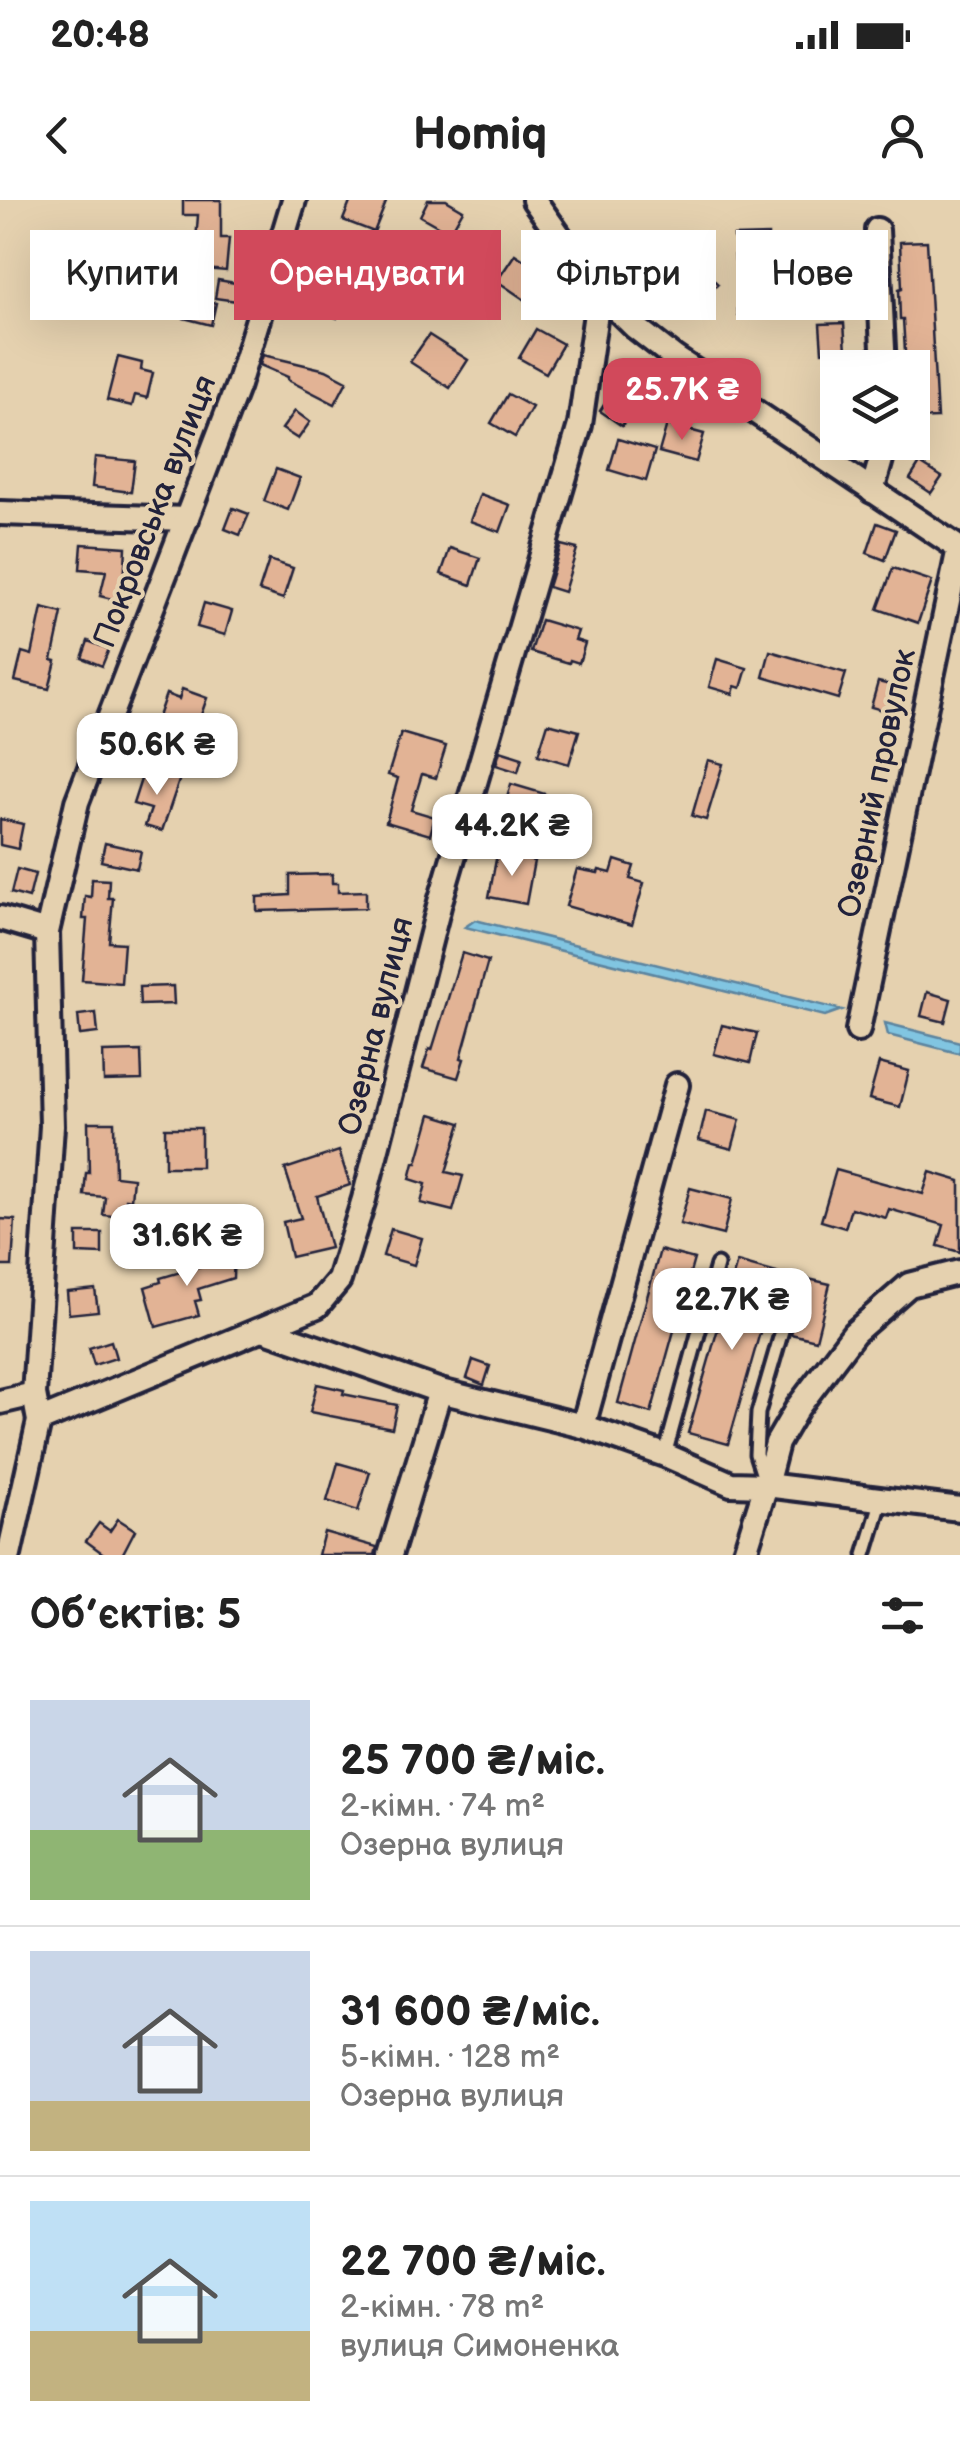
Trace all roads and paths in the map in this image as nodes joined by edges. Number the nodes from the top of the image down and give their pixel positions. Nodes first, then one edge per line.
1 (294, 200) edge
2 (534, 200) edge
3 (555, 230) edge
4 (595, 320) edge
5 (628, 320) edge
6 (882, 320) edge
7 (883, 350) edge
8 (881, 460) edge
9 (872, 491) junction
10 (0, 513) edge
11 (187, 519) junction
12 (959, 548) edge
13 (0, 918) edge
14 (47, 932) junction
15 (858, 1030) dead end
16 (677, 1084) dead end
17 (717, 1264) dead end
18 (960, 1272) edge
19 (795, 1286) dead end
20 (263, 1329) junction
21 (440, 1391) junction
22 (34, 1394) junction
23 (0, 1402) edge
24 (39, 1420) junction
25 (583, 1426) junction
26 (665, 1455) junction
27 (766, 1485) junction
28 (882, 1499) junction
29 (960, 1510) edge
30 (9, 1555) edge
31 (390, 1555) edge
32 (744, 1555) edge
33 (865, 1555) edge

1 - 11 street, Покровська вулиця
2 - 3 street
4 - 20 street, Озерна вулиця
5 - 9 street
6 - 7 street
8 - 9 street
9 - 12 street
10 - 11 street
11 - 14 street, Покровська вулиця
12 - 15 street, Озерний провулок
13 - 14 street
14 - 22 street, Покровська вулиця
16 - 25 street
17 - 26 lane
18 - 27 street
19 - 27 lane
20 - 21 street
20 - 24 street, Озерна вулиця
21 - 25 street
21 - 31 street
22 - 23 street
22 - 24 street, Покровська вулиця
24 - 30 street, Покровська вулиця
25 - 26 street
26 - 27 street
27 - 28 street
27 - 32 street
28 - 29 street
28 - 33 lane

